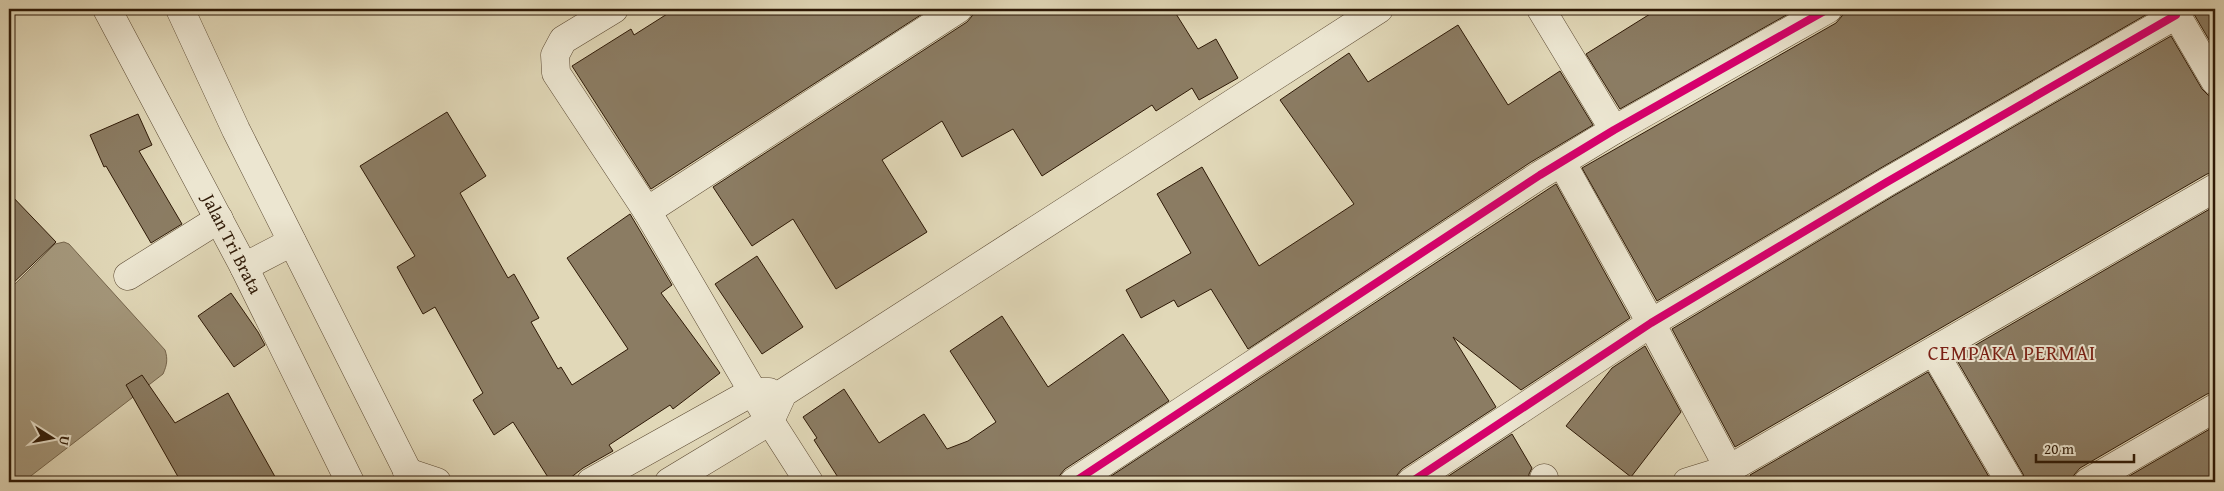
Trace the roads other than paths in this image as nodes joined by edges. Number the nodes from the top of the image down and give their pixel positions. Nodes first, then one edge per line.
1 (107, 9) edge
2 (180, 9) edge
3 (614, 9) edge
4 (958, 9) edge
5 (1379, 9) edge
6 (1541, 9) edge
7 (1828, 9) edge
8 (2174, 12) edge
9 (2215, 80) edge
10 (1614, 130) junction
11 (1562, 163) junction
12 (2215, 188) edge
13 (647, 211) junction
14 (219, 219) junction
15 (292, 242) junction
16 (244, 267) junction
17 (128, 276) dead end
18 (1652, 323) junction
19 (1934, 352) junction
20 (752, 392) junction
21 (783, 393) junction
22 (2215, 408) edge
23 (770, 421) junction
24 (1729, 470) junction
25 (410, 477) edge
26 (350, 482) edge
27 (437, 482) edge
28 (591, 482) edge
29 (670, 482) edge
30 (809, 482) edge
31 (1074, 482) edge
32 (1411, 482) edge
33 (1687, 482) edge
34 (2010, 482) edge
35 (2088, 482) edge

1 - 14 street, Jalan Tri Brata
2 - 15 street
3 - 13 street
4 - 13 street
5 - 21 street
6 - 10 street
7 - 10 street
8 - 9 street
8 - 18 street
10 - 11 street
11 - 18 street
11 - 31 street
12 - 19 street
13 - 20 street
14 - 16 street, Jalan Tri Brata
14 - 17 street
15 - 16 street
15 - 25 street
16 - 26 street, Jalan Tri Brata
18 - 24 street
18 - 32 street
19 - 24 street
19 - 34 street
20 - 21 street
20 - 23 street
20 - 28 street
21 - 23 street
22 - 35 street
23 - 29 street
23 - 30 street
24 - 33 street
25 - 27 street

